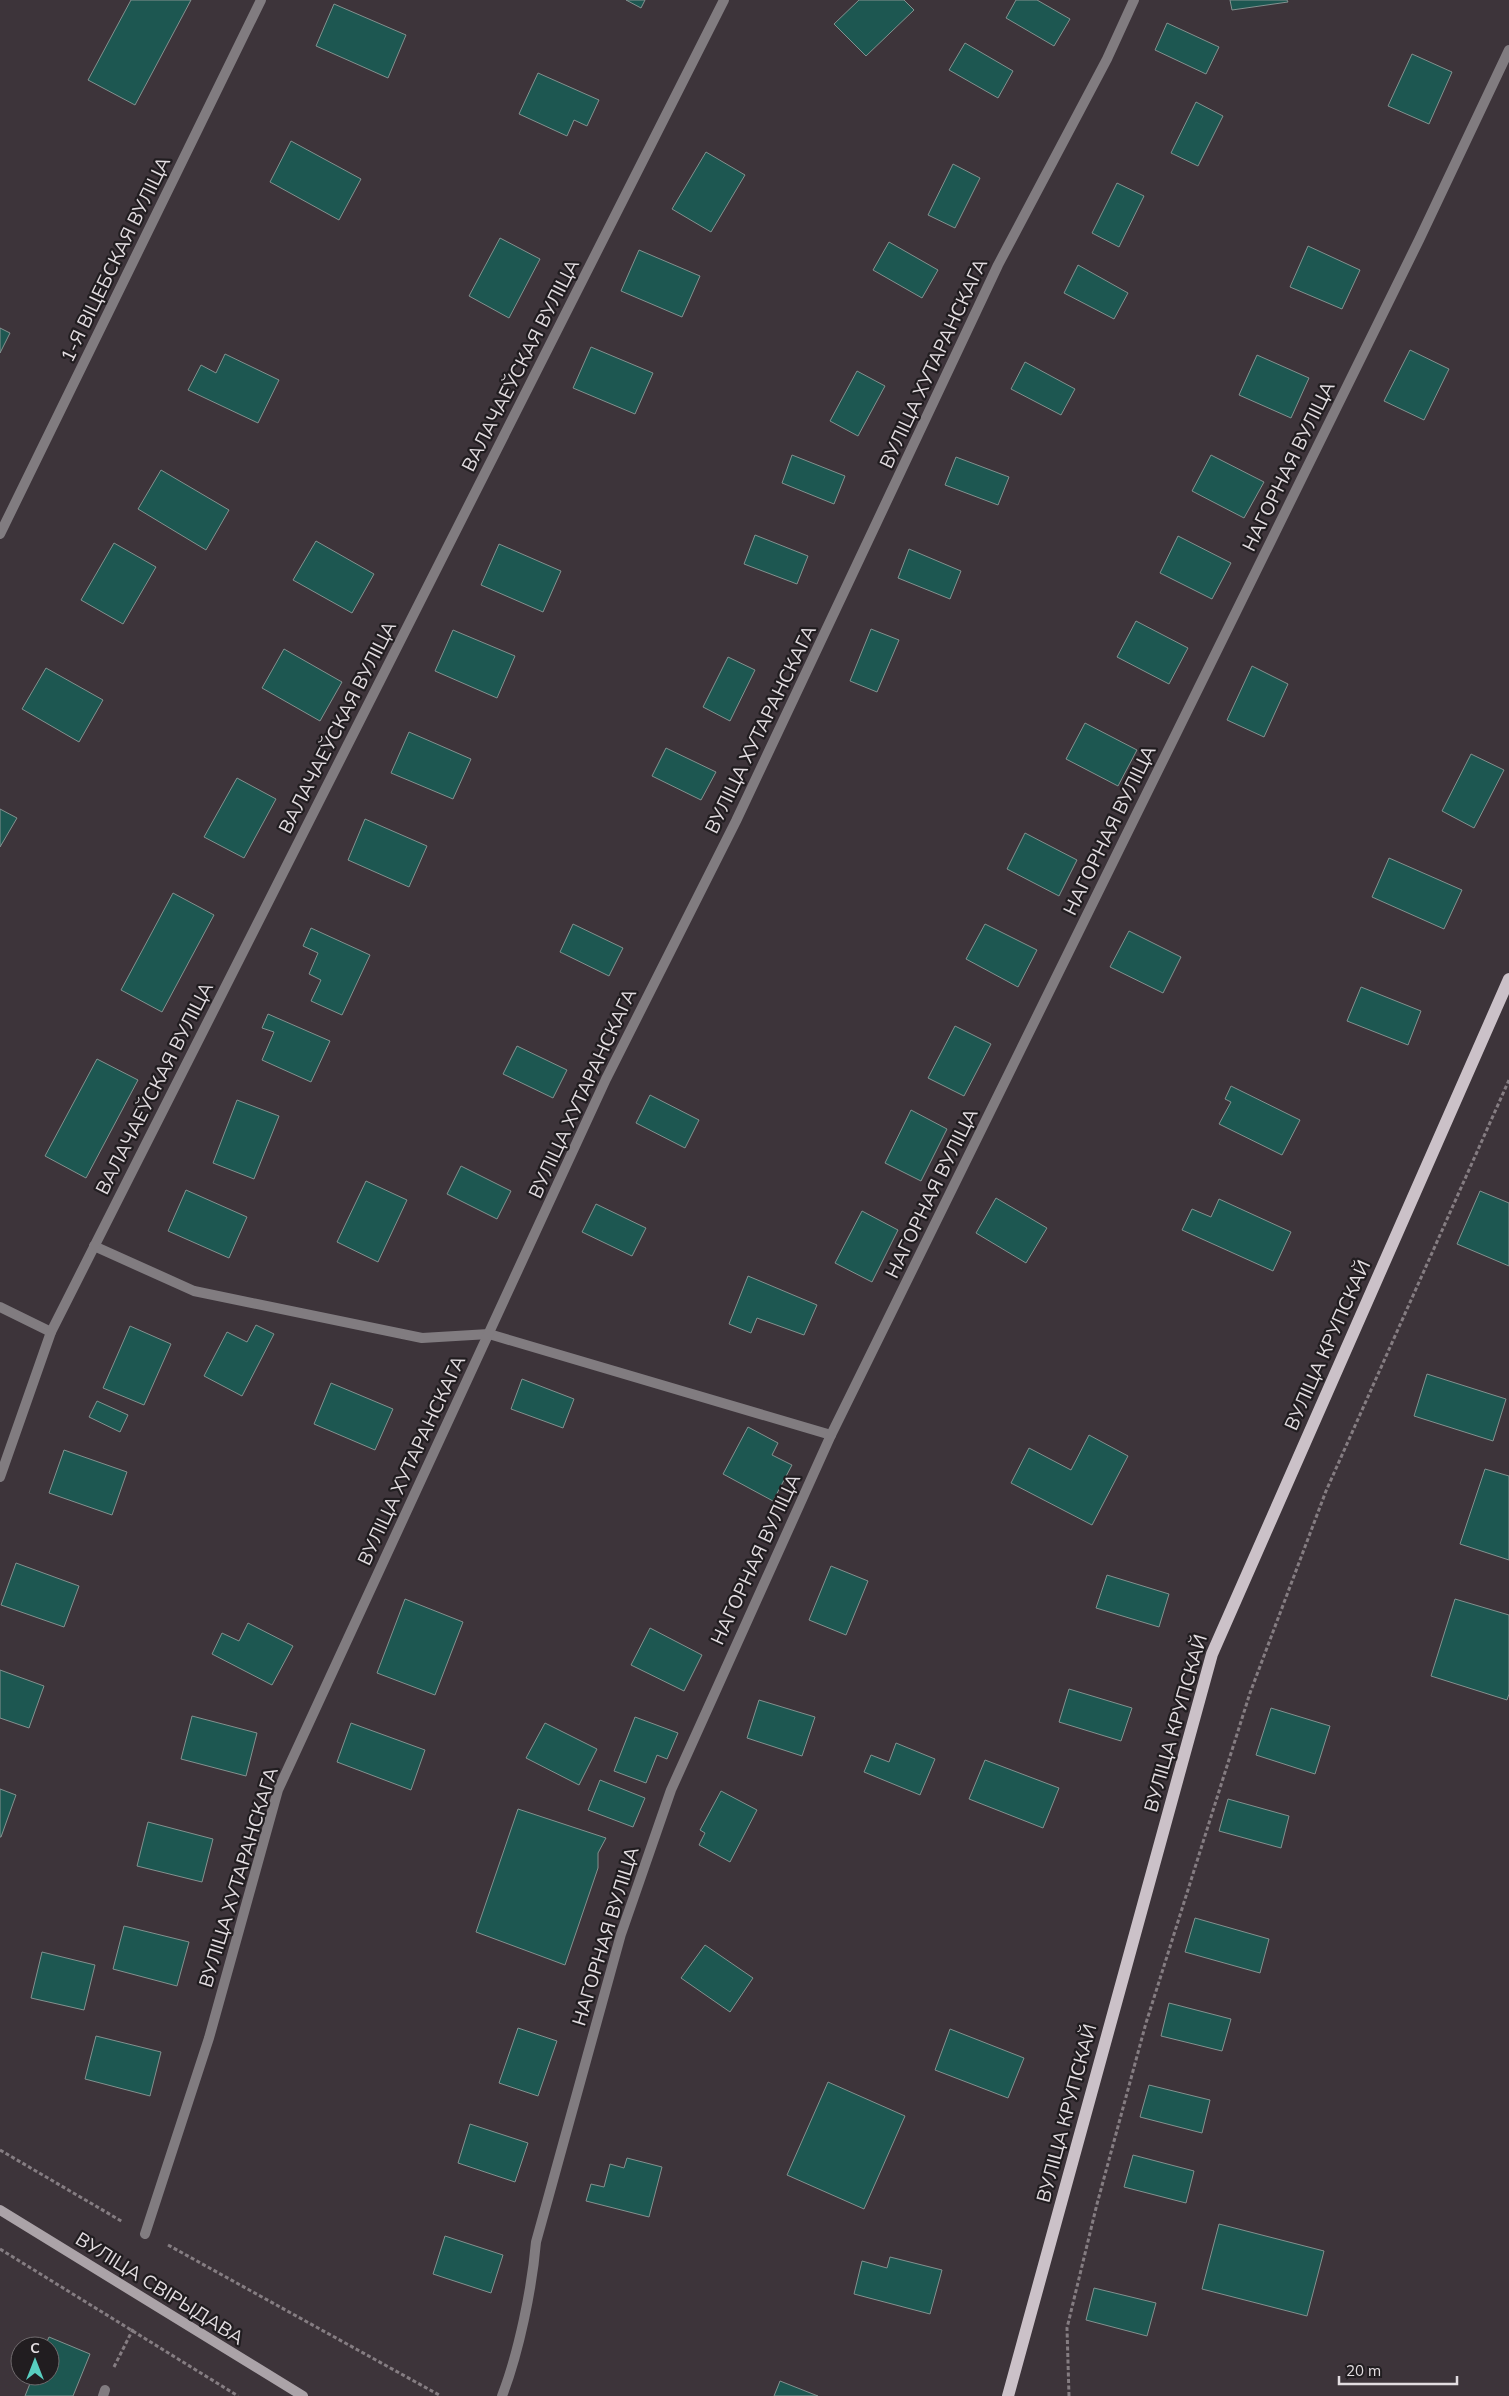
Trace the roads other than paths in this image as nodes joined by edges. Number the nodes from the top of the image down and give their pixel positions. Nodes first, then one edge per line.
1 (260, 0) edge
2 (724, 0) edge
3 (1134, 0) edge
4 (1509, 50) edge
5 (0, 534) edge
6 (1509, 979) edge
7 (94, 1246) junction
8 (0, 1308) edge
9 (51, 1332) junction
10 (490, 1334) junction
11 (831, 1435) junction
12 (0, 1477) edge
13 (0, 2210) edge
14 (145, 2234) road end
15 (303, 2396) edge
16 (502, 2396) edge
17 (1008, 2396) edge

1 - 5 street, 1-Я ВІЦЕБСКАЯ ВУЛІЦА
2 - 7 street, ВАЛАЧАЕЎСКАЯ ВУЛІЦА
3 - 10 street, ВУЛІЦА ХУТАРАНСКАГА
4 - 11 street, НАГОРНАЯ ВУЛІЦА
6 - 17 main road, ВУЛІЦА КРУПСКАЙ
7 - 9 street, ВАЛАЧАЕЎСКАЯ ВУЛІЦА
7 - 10 street
8 - 9 street
9 - 12 street, ВАЛАЧАЕЎСКАЯ ВУЛІЦА
10 - 11 street
10 - 14 street, ВУЛІЦА ХУТАРАНСКАГА
11 - 16 street, НАГОРНАЯ ВУЛІЦА
13 - 15 main road, ВУЛІЦА СВІРЫДАВА

